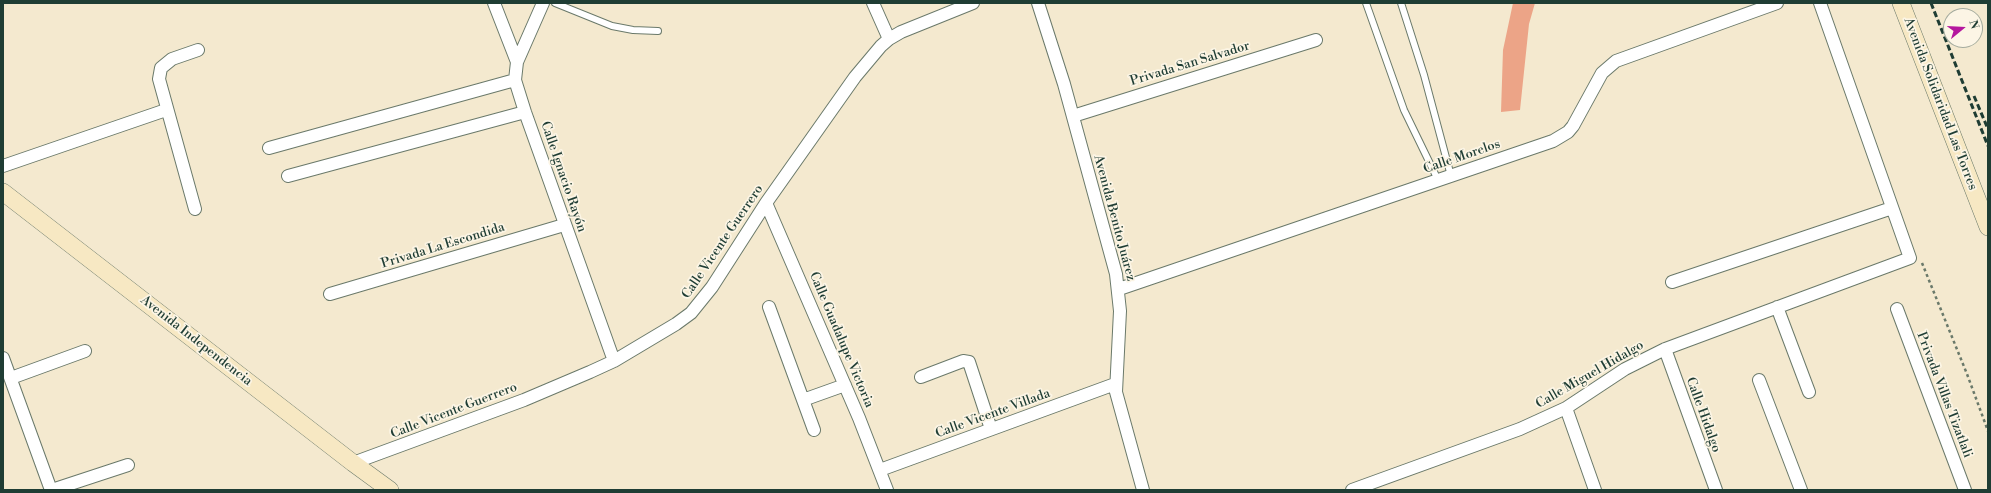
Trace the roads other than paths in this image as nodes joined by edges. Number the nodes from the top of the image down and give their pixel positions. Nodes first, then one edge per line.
1 (494, 3) edge
2 (543, 3) edge
3 (554, 3) edge
4 (873, 3) edge
5 (973, 3) edge
6 (1038, 3) edge
7 (1366, 3) edge
8 (1400, 3) edge
9 (1777, 3) edge
10 (1820, 3) edge
11 (1901, 3) edge
12 (658, 31) dead end
13 (889, 39) junction
14 (1316, 40) dead end
15 (198, 50) dead end
16 (517, 62) junction
17 (515, 80) junction
18 (166, 110) junction
19 (524, 112) junction
20 (1073, 116) junction
21 (269, 148) dead end
22 (3, 166) edge
23 (288, 176) dead end
24 (1451, 176) junction
25 (1438, 180) junction
26 (5, 197) edge
27 (766, 203) junction
28 (1892, 208) junction
29 (194, 209) dead end
30 (564, 224) junction
31 (1988, 227) edge
32 (1672, 282) dead end
33 (1119, 289) junction
34 (330, 294) dead end
35 (770, 307) dead end
36 (1777, 307) junction
37 (1897, 309) dead end
38 (1665, 349) junction
39 (85, 351) dead end
40 (3, 358) edge
41 (614, 361) junction
42 (10, 378) junction
43 (920, 378) dead end
44 (1759, 380) dead end
45 (1115, 384) junction
46 (845, 385) junction
47 (1809, 392) dead end
48 (803, 400) junction
49 (1566, 408) junction
50 (992, 429) junction
51 (814, 430) dead end
52 (353, 463) junction
53 (128, 464) dead end
54 (880, 470) junction
55 (52, 490) edge
56 (390, 490) edge
57 (887, 490) edge
58 (1143, 490) edge
59 (1352, 490) edge
60 (1595, 490) edge
61 (1716, 490) edge
62 (1801, 490) edge
63 (1965, 490) edge

1 - 16 street
2 - 16 street, Calle Ignacio Rayón
3 - 12 lane
4 - 13 street
5 - 13 street, Calle Vicente Guerrero
6 - 20 street, Avenida Benito Juárez
7 - 25 lane
8 - 24 lane
9 - 24 street, Calle Morelos
10 - 28 street
11 - 31 street, Avenida Solidaridad Las Torres
13 - 27 street, Calle Vicente Guerrero
14 - 20 street, Privada San Salvador
15 - 18 street
16 - 17 street, Calle Ignacio Rayón
17 - 19 street, Calle Ignacio Rayón
17 - 21 street
18 - 22 street
18 - 29 street
19 - 23 street
19 - 30 street, Calle Ignacio Rayón
20 - 33 street, Avenida Benito Juárez
24 - 25 street, Calle Morelos
25 - 33 street, Calle Morelos
26 - 52 street, Avenida Independencia
27 - 41 street, Calle Vicente Guerrero
27 - 46 street, Calle Guadalupe Victoria
28 - 32 street
28 - 36 street, Calle Miguel Hidalgo
30 - 34 street, Privada La Escondida
30 - 41 street, Calle Ignacio Rayón
33 - 45 street, Avenida Benito Juárez
35 - 48 street
36 - 38 street, Calle Miguel Hidalgo
36 - 47 street
37 - 63 street, Privada Villas Tizatlali
38 - 49 street, Calle Miguel Hidalgo
38 - 61 street, Calle Hidalgo
39 - 42 street
40 - 42 street
41 - 52 street, Calle Vicente Guerrero
42 - 55 street
43 - 50 street
44 - 62 street
45 - 50 street, Calle Vicente Villada
45 - 58 street, Avenida Benito Juárez
46 - 48 street
46 - 54 street, Calle Guadalupe Victoria
48 - 51 street
49 - 59 street, Calle Miguel Hidalgo
49 - 60 street
50 - 54 street, Calle Vicente Villada
52 - 56 street, Avenida Independencia
53 - 55 street
54 - 57 street, Calle Guadalupe Victoria

